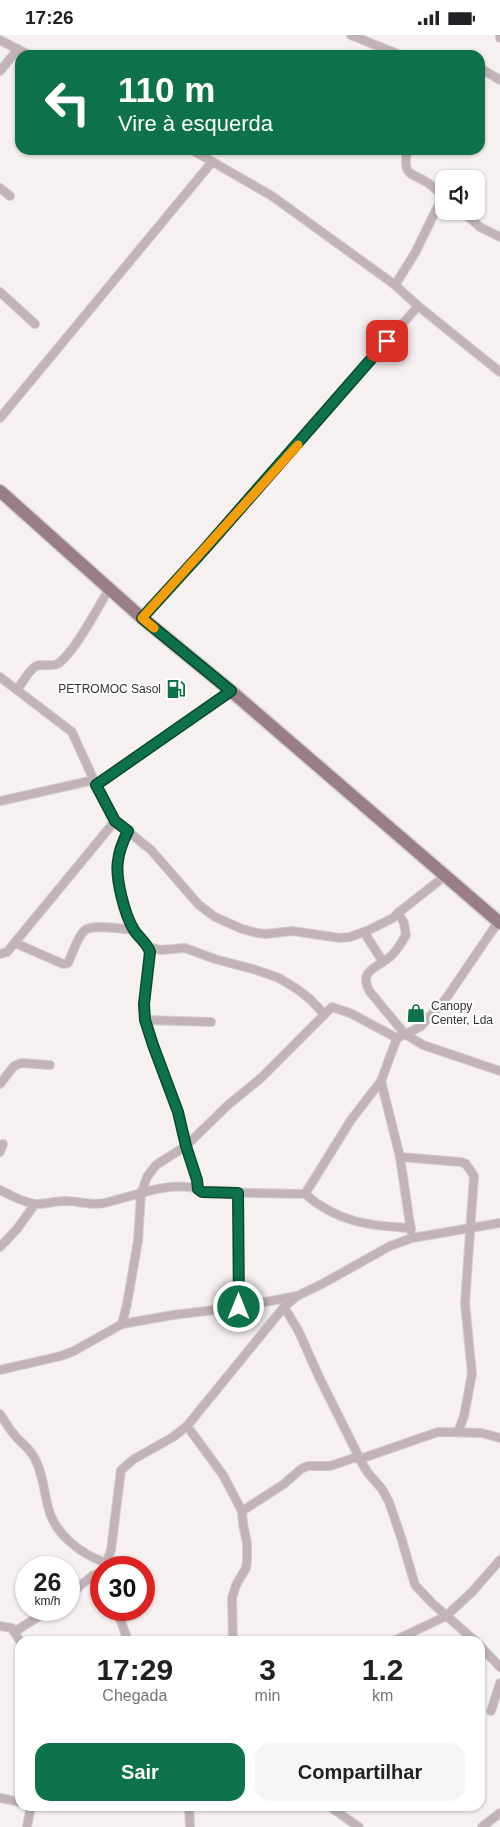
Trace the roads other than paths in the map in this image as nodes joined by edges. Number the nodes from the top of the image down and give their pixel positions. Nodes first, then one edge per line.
1 (351, 35) edge
2 (0, 39) edge
3 (18, 49) edge
4 (388, 50) edge
5 (15, 53) edge
6 (485, 70) edge
7 (0, 71) edge
8 (499, 75) edge
9 (200, 155) edge
10 (407, 155) edge
11 (212, 162) junction
12 (0, 188) edge
13 (435, 190) edge
14 (10, 196) dead end
15 (435, 212) edge
16 (472, 220) edge
17 (500, 237) edge
18 (395, 285) junction
19 (0, 292) edge
20 (418, 306) junction
21 (35, 324) dead end
22 (500, 372) edge
23 (0, 418) edge
24 (0, 491) edge
25 (109, 589) junction
26 (142, 618) junction
27 (0, 677) edge
28 (16, 690) junction
29 (231, 691) junction
30 (95, 783) junction
31 (0, 801) edge
32 (115, 821) junction
33 (128, 831) junction
34 (445, 876) junction
35 (398, 913) junction
36 (499, 922) edge
37 (134, 930) junction
38 (364, 932) junction
39 (15, 943) junction
40 (148, 947) junction
41 (4, 953) edge
42 (0, 960) edge
43 (384, 962) junction
44 (324, 1014) junction
45 (145, 1020) junction
46 (212, 1022) dead end
47 (401, 1036) junction
48 (50, 1065) dead end
49 (500, 1071) edge
50 (381, 1081) junction
51 (0, 1084) edge
52 (186, 1146) junction
53 (400, 1157) junction
54 (198, 1189) junction
55 (0, 1190) edge
56 (238, 1193) junction
57 (141, 1194) junction
58 (305, 1194) junction
59 (35, 1204) junction
60 (500, 1223) edge
61 (411, 1228) junction
62 (471, 1228) junction
63 (412, 1238) junction
64 (0, 1247) edge
65 (297, 1296) junction
66 (239, 1307) junction
67 (284, 1307) junction
68 (122, 1324) junction
69 (0, 1370) edge
70 (0, 1414) edge
71 (187, 1426) junction
72 (458, 1432) junction
73 (500, 1438) edge
74 (360, 1459) junction
75 (242, 1511) junction
76 (90, 1556) edge
77 (109, 1556) edge
78 (500, 1560) edge
79 (90, 1577) edge
80 (80, 1585) edge
81 (446, 1616) junction
82 (32, 1621) edge
83 (121, 1621) edge
84 (0, 1626) edge
85 (14, 1632) junction
86 (412, 1632) junction
87 (17, 1636) edge
88 (126, 1636) edge
89 (233, 1636) edge
90 (404, 1636) edge
91 (413, 1636) edge
92 (469, 1636) edge
93 (485, 1651) edge
94 (500, 1667) edge
95 (500, 1683) edge
96 (491, 1711) dead end
97 (0, 1798) edge
98 (15, 1801) edge
99 (29, 1811) edge
100 (189, 1811) edge
101 (337, 1811) edge
102 (500, 1813) edge
103 (26, 1827) edge
104 (190, 1827) edge
105 (359, 1827) edge
106 (482, 1827) edge

1 - 4 street
2 - 3 street
5 - 7 street
6 - 8 street
9 - 11 street
10 - 13 street
11 - 18 street
11 - 23 street
12 - 14 street
15 - 18 street
16 - 17 street
18 - 20 street
19 - 21 street
20 - 22 street
20 - 26 street
24 - 25 main road
25 - 26 main road
25 - 28 street
26 - 29 main road
27 - 28 street
28 - 30 street
29 - 30 street
29 - 34 main road
30 - 31 street
30 - 32 street
32 - 33 street
32 - 39 street
33 - 37 street
33 - 38 street
34 - 35 street
34 - 36 main road
35 - 38 street
35 - 43 street
36 - 47 street
37 - 39 street
37 - 40 street
38 - 43 street
39 - 41 street
40 - 44 street
40 - 45 street
41 - 42 street
43 - 47 street
44 - 47 street
44 - 52 street
45 - 46 street
45 - 52 street
47 - 49 street
47 - 50 street
48 - 51 street
50 - 53 street
50 - 58 street
52 - 54 street
52 - 57 street
53 - 61 street
53 - 62 street
54 - 56 street
54 - 57 street
55 - 59 street
56 - 58 street
56 - 66 street
57 - 59 street
57 - 68 street
58 - 61 street
59 - 64 street
60 - 62 street
61 - 63 street
62 - 63 street
62 - 72 street
63 - 65 street
65 - 66 street
65 - 67 street
66 - 68 street
67 - 71 street
67 - 74 street
68 - 69 street
70 - 76 street
71 - 75 street
71 - 77 street
72 - 73 street
72 - 74 street
74 - 75 street
74 - 81 street
75 - 89 street
78 - 81 street
79 - 80 street
81 - 86 street
81 - 92 street
82 - 85 street
83 - 88 street
84 - 85 street
85 - 87 street
86 - 90 street
86 - 91 street
93 - 94 street
95 - 96 street
97 - 98 street
99 - 103 street
100 - 104 street
101 - 105 street
102 - 106 street

